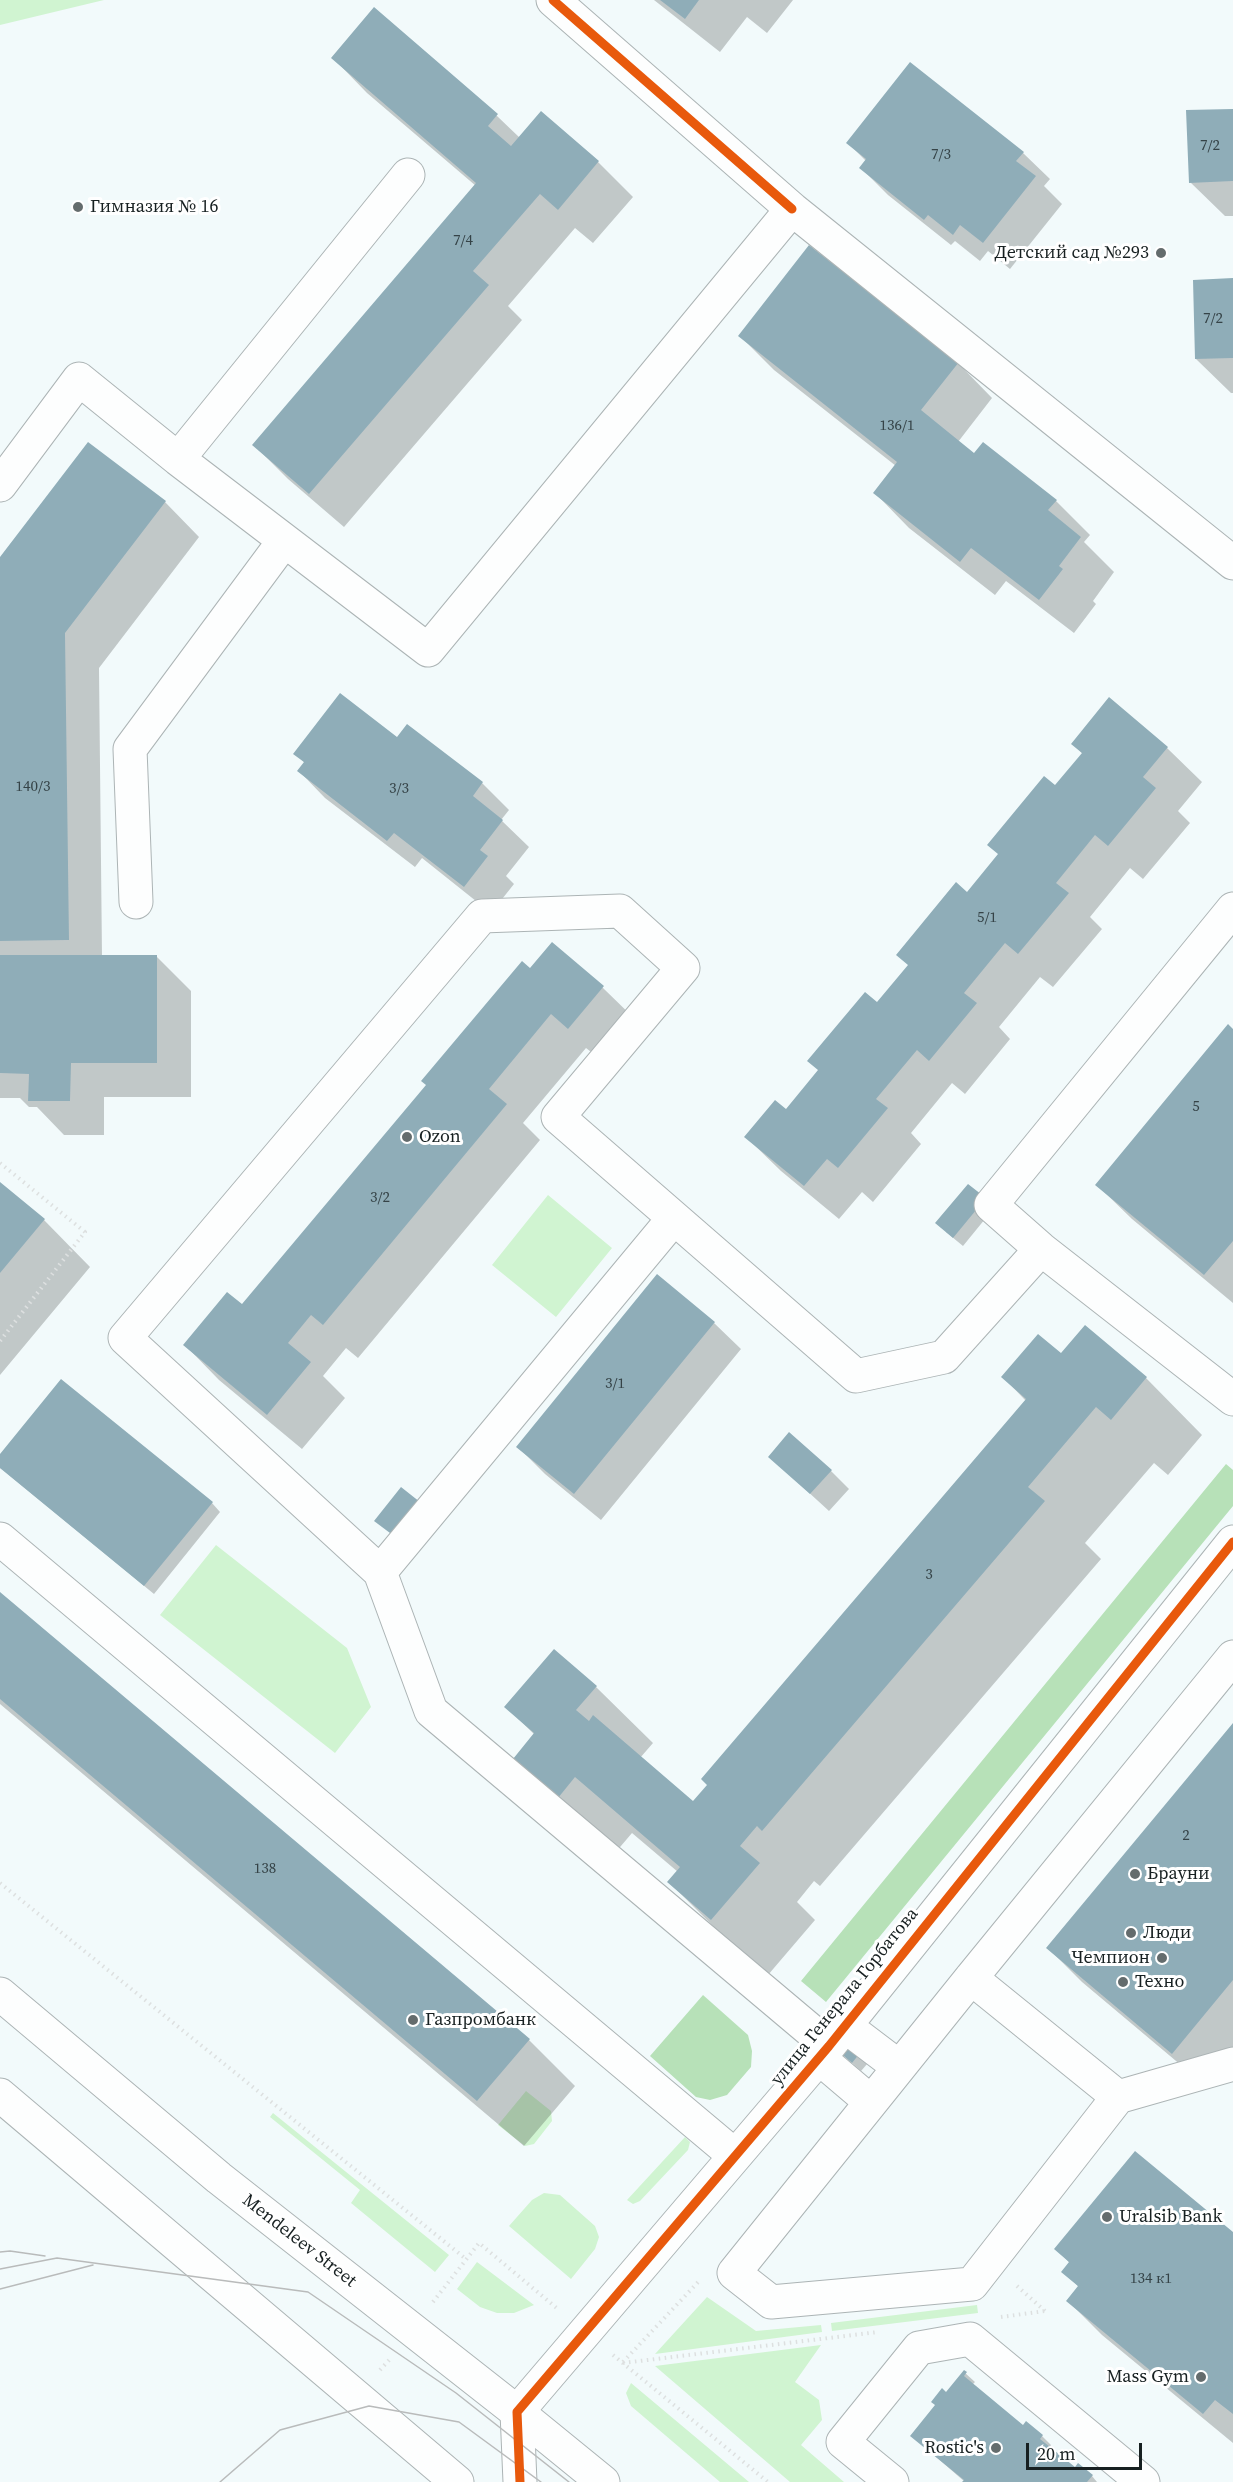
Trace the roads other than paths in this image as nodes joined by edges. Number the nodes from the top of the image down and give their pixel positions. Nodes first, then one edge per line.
1 (553, 0) edge
2 (408, 175) dead end
3 (792, 209) junction
4 (178, 459) junction
5 (0, 485) edge
6 (285, 541) junction
7 (1233, 563) edge
8 (136, 902) dead end
9 (1233, 909) edge
10 (674, 1218) junction
11 (1041, 1249) junction
12 (1233, 1399) edge
13 (0, 1539) edge
14 (1233, 1542) edge
15 (380, 1572) junction
16 (1233, 1657) edge
17 (970, 1978) junction
18 (0, 1994) edge
19 (830, 2043) junction
20 (1233, 2064) edge
21 (899, 2067) junction
22 (0, 2096) edge
23 (1118, 2097) junction
24 (871, 2102) junction
25 (734, 2155) junction
26 (517, 2412) junction
27 (457, 2482) edge
28 (520, 2482) edge
29 (603, 2482) edge
30 (892, 2482) edge
31 (1143, 2482) edge

1 - 3 street
2 - 4 street
3 - 6 street
3 - 7 street
4 - 5 street
4 - 6 street
6 - 8 street
9 - 11 street
10 - 11 street
10 - 15 street
10 - 15 street
11 - 12 street
13 - 25 street
14 - 19 street, улица Генерала Горбатова
15 - 19 street
16 - 17 street
17 - 21 street
17 - 23 street
18 - 26 street, Mendeleev Street
19 - 21 street
19 - 24 street
19 - 25 street, улица Генерала Горбатова
20 - 23 street
21 - 24 street
22 - 27 street
23 - 24 street
25 - 26 street, улица Генерала Горбатова
26 - 28 street
26 - 29 street, Mendeleev Street
30 - 31 street

